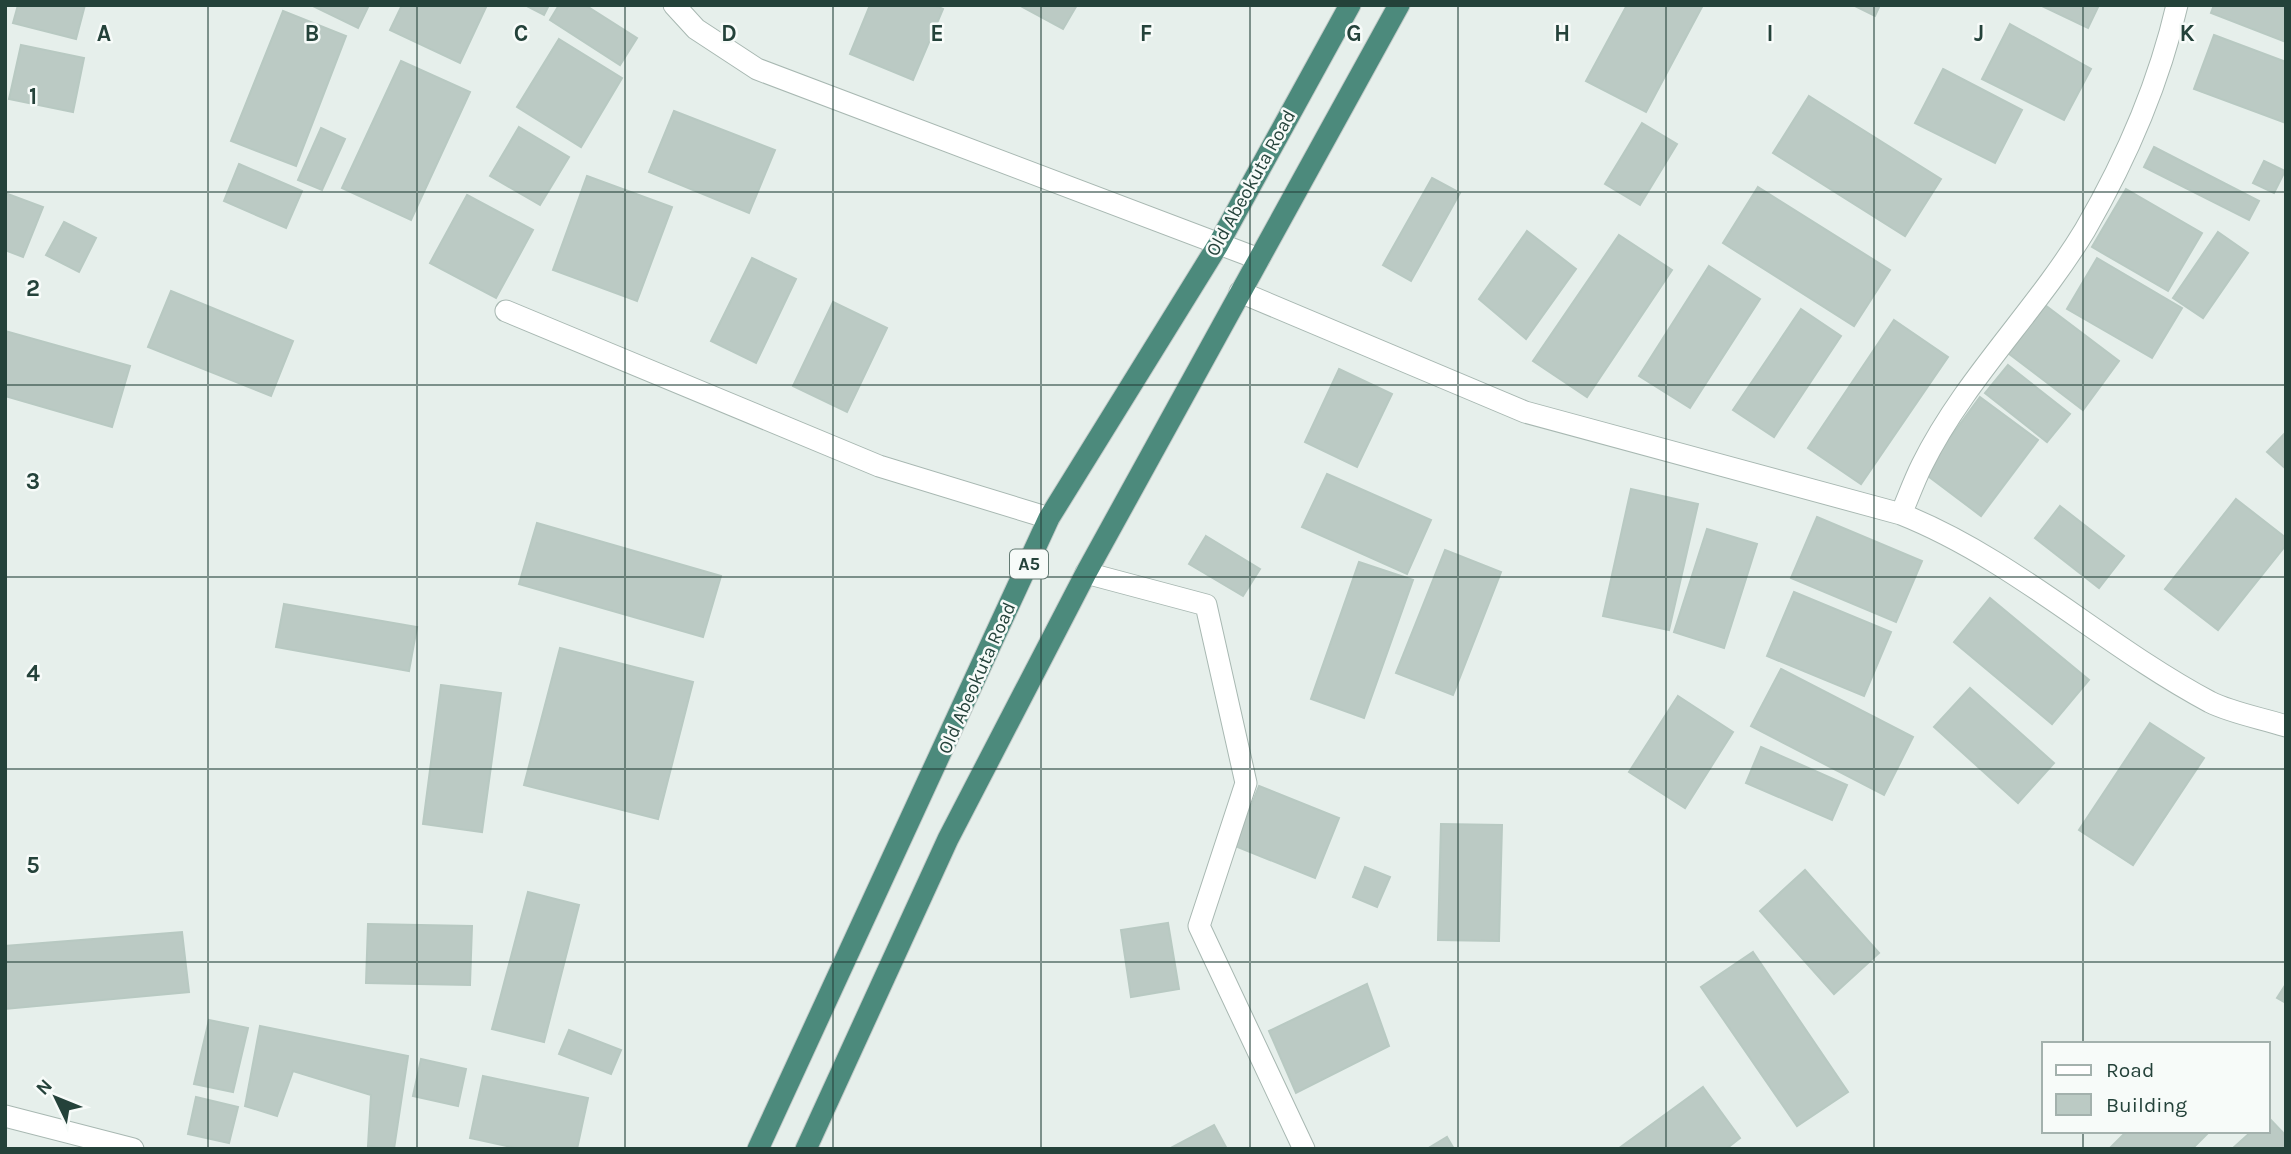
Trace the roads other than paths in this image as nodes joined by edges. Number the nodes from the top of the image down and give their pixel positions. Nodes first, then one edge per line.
1 (674, 5) edge
2 (1350, 5) edge
3 (1399, 5) edge
4 (2177, 5) edge
5 (1218, 245) junction
6 (1259, 259) junction
7 (1240, 292) junction
8 (506, 311) dead end
9 (1901, 514) junction
10 (1049, 518) junction
11 (1086, 573) junction
12 (2286, 726) edge
13 (5, 1116) edge
14 (133, 1149) edge
15 (758, 1149) edge
16 (806, 1149) edge
17 (1304, 1149) edge

1 - 5 street
2 - 5 highway, Old Abeokuta Road / A5
3 - 6 highway
4 - 9 street
5 - 6 street
5 - 10 highway, Old Abeokuta Road / A5
6 - 7 highway
7 - 9 street
7 - 11 highway
8 - 10 street
9 - 12 street
10 - 15 highway, Old Abeokuta Road / A5
11 - 16 highway
11 - 17 street
13 - 14 street

